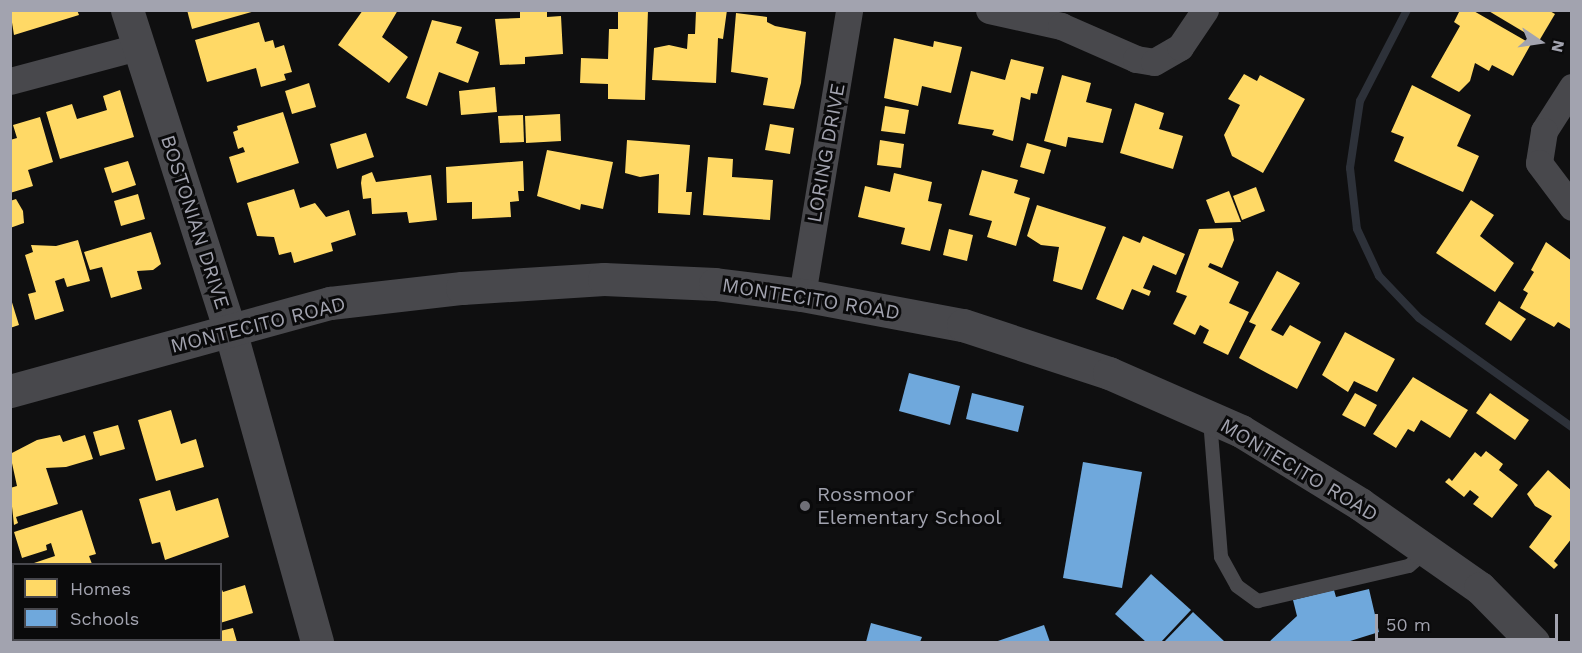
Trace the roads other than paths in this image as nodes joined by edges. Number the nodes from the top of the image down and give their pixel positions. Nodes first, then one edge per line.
1 (127, 10) edge
2 (849, 10) edge
3 (989, 10) edge
4 (1205, 10) edge
5 (138, 46) junction
6 (10, 81) edge
7 (1572, 87) edge
8 (1572, 207) edge
9 (802, 294) junction
10 (230, 330) junction
11 (10, 391) edge
12 (1210, 418) junction
13 (1426, 551) junction
14 (317, 642) edge
15 (1533, 642) edge

1 - 5 street, BOSTONIAN DRIVE
2 - 9 street, LORING DRIVE
3 - 4 street
5 - 6 street
5 - 10 street, BOSTONIAN DRIVE
7 - 8 street
9 - 10 street, MONTECITO ROAD
9 - 12 street, MONTECITO ROAD
10 - 11 street, MONTECITO ROAD
10 - 14 street, BOSTONIAN DRIVE
12 - 13 street, MONTECITO ROAD
12 - 13 lane
13 - 15 street, MONTECITO ROAD

